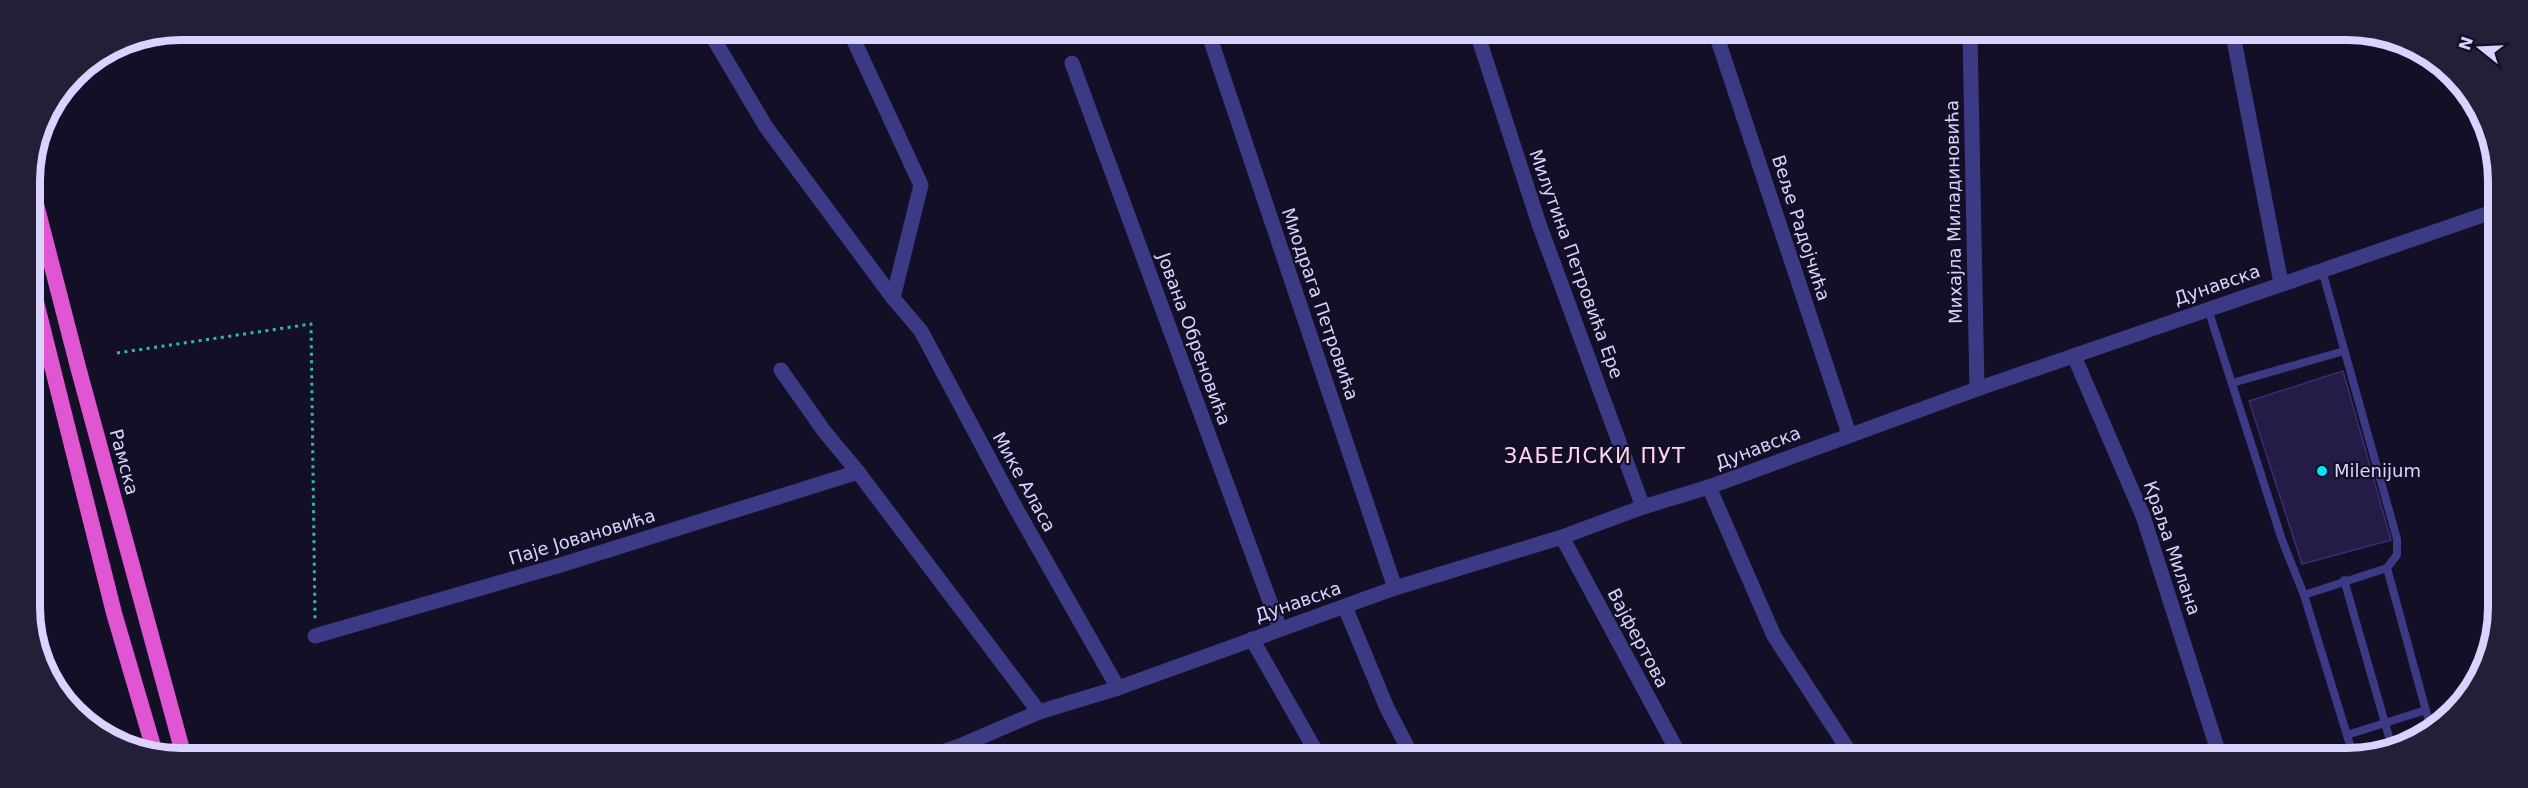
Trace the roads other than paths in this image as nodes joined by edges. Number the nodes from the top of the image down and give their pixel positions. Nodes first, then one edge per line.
1 (714, 40) edge
2 (854, 40) edge
3 (1211, 40) edge
4 (1479, 40) edge
5 (1718, 40) edge
6 (1970, 40) edge
7 (2234, 40) edge
8 (1072, 63) dead end
9 (2488, 213) edge
10 (41, 223) edge
11 (2322, 269) junction
12 (2282, 283) junction
13 (892, 298) junction
14 (2208, 309) junction
15 (41, 321) edge
16 (2344, 351) junction
17 (2074, 356) junction
18 (781, 370) dead end
19 (2232, 383) junction
20 (1977, 389) junction
21 (1849, 434) junction
22 (858, 472) junction
23 (1709, 488) junction
24 (1643, 507) junction
25 (1562, 537) junction
26 (2387, 568) junction
27 (2344, 580) junction
28 (1395, 588) junction
29 (2304, 595) junction
30 (1345, 607) junction
31 (1280, 629) junction
32 (315, 636) road end
33 (1252, 639) junction
34 (1118, 688) junction
35 (2426, 710) junction
36 (1039, 712) junction
37 (2429, 720) edge
38 (2385, 723) junction
39 (2347, 735) junction
40 (2390, 741) edge
41 (151, 744) edge
42 (1314, 747) edge
43 (1408, 747) edge
44 (1675, 747) edge
45 (1847, 747) edge
46 (2217, 747) edge
47 (2351, 747) edge
48 (182, 748) edge
49 (970, 748) edge

1 - 13 street, Мике Аласа
2 - 13 street
3 - 28 street, Миодрага Петровића
4 - 24 street, Милутина Петровића Ере
5 - 21 street, Веље Радојчића
6 - 20 street, Михајла Миладиновића
7 - 12 street
8 - 31 street, Јована Обреновића
9 - 11 street, Дунавска
10 - 48 highway, Рамска
11 - 12 street, Дунавска
11 - 16 lane
12 - 14 street, Дунавска
13 - 34 street, Мике Аласа
14 - 17 street, Дунавска
14 - 19 lane
15 - 41 highway
16 - 19 lane
16 - 26 lane
17 - 20 street, Дунавска
17 - 46 street, Краља Милана
18 - 22 street
19 - 29 lane
20 - 21 street, Дунавска
21 - 23 street, Дунавска
22 - 32 street, Паје Јовановића
22 - 36 street
23 - 24 street, Дунавска
23 - 45 street
24 - 25 street, Дунавска
25 - 28 street, Дунавска
25 - 44 street, Вајфертова
26 - 27 lane
26 - 35 lane
27 - 29 lane
27 - 38 lane
28 - 30 street, Дунавска
29 - 39 lane
30 - 31 street, Дунавска
30 - 43 street
31 - 33 street, Дунавска
33 - 34 street, Дунавска
33 - 42 street
34 - 36 street, Дунавска
35 - 37 lane
35 - 38 lane
36 - 49 street, Дунавска
38 - 39 lane
38 - 40 lane
39 - 47 lane

